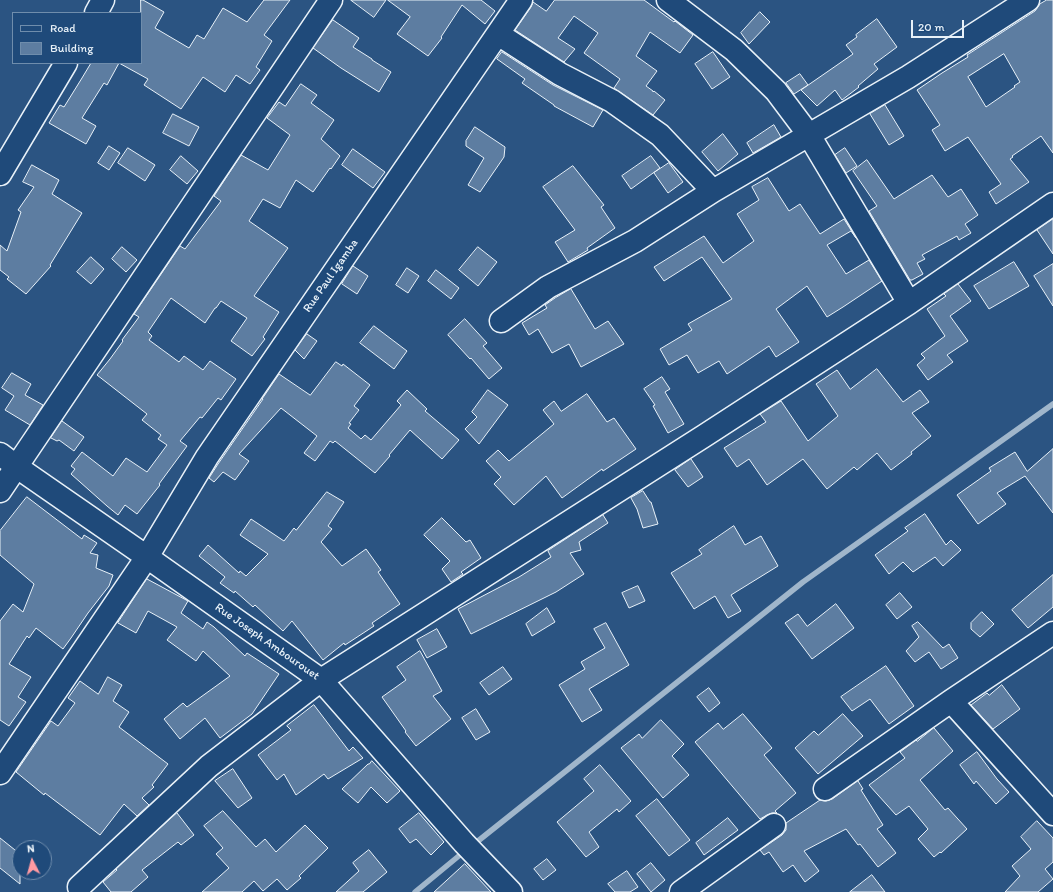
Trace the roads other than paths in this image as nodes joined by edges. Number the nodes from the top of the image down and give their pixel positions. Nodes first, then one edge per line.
1 (103, 0) edge
2 (331, 0) edge
3 (521, 0) edge
4 (668, 0) edge
5 (1028, 0) edge
6 (97, 12) edge
7 (498, 34) junction
8 (65, 64) edge
9 (809, 135) junction
10 (6, 149) edge
11 (0, 174) edge
12 (713, 191) junction
13 (1053, 204) edge
14 (908, 303) junction
15 (501, 321) dead end
16 (8, 460) edge
17 (0, 491) edge
18 (147, 557) junction
19 (1053, 633) edge
20 (322, 680) junction
21 (951, 701) junction
22 (0, 773) edge
23 (825, 788) dead end
24 (1053, 814) edge
25 (774, 825) dead end
26 (79, 887) dead end
27 (511, 892) edge
28 (681, 892) edge

1 - 6 street
2 - 16 street
3 - 7 street, Rue Paul Igamba
4 - 9 street
5 - 9 street
7 - 12 street
7 - 18 street, Rue Paul Igamba
8 - 10 street
9 - 12 street
9 - 14 street
10 - 11 street
12 - 15 street
13 - 14 street
14 - 20 street
16 - 17 street
16 - 18 street, Rue Joseph Ambourouet
18 - 20 street, Rue Joseph Ambourouet
18 - 22 street, Rue Paul Igamba
19 - 21 street
20 - 26 street
20 - 27 street, Rue Joseph Ambourouet
21 - 23 street
21 - 24 street
25 - 28 street

